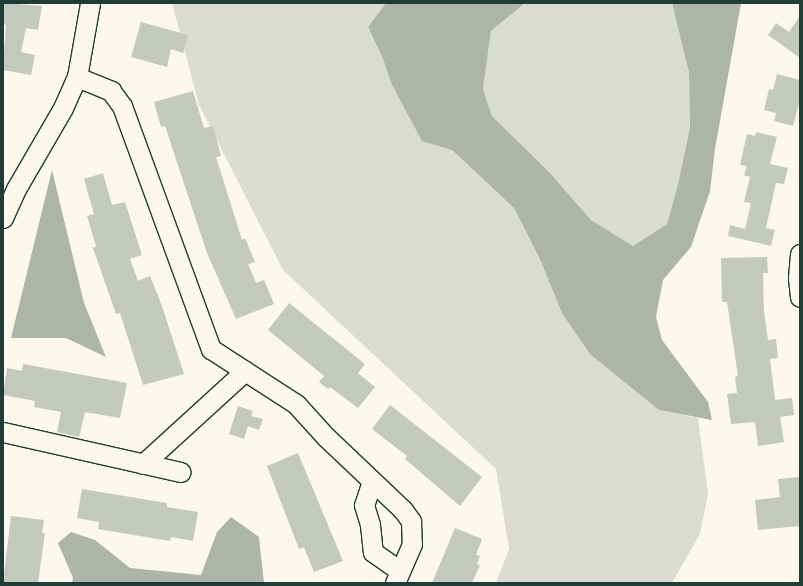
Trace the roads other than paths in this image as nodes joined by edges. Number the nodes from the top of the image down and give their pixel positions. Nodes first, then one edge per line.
1 (90, 3) edge
2 (76, 77) junction
3 (10, 185) edge
4 (3, 218) edge
5 (800, 254) edge
6 (800, 297) edge
7 (245, 371) junction
8 (3, 432) edge
9 (143, 464) junction
10 (181, 472) dead end
11 (372, 482) junction
12 (397, 577) edge

1 - 2 street
2 - 3 street
2 - 7 street
3 - 4 street
5 - 6 street
7 - 9 street
7 - 11 street
8 - 9 street
9 - 10 street
11 - 12 street
11 - 12 street

